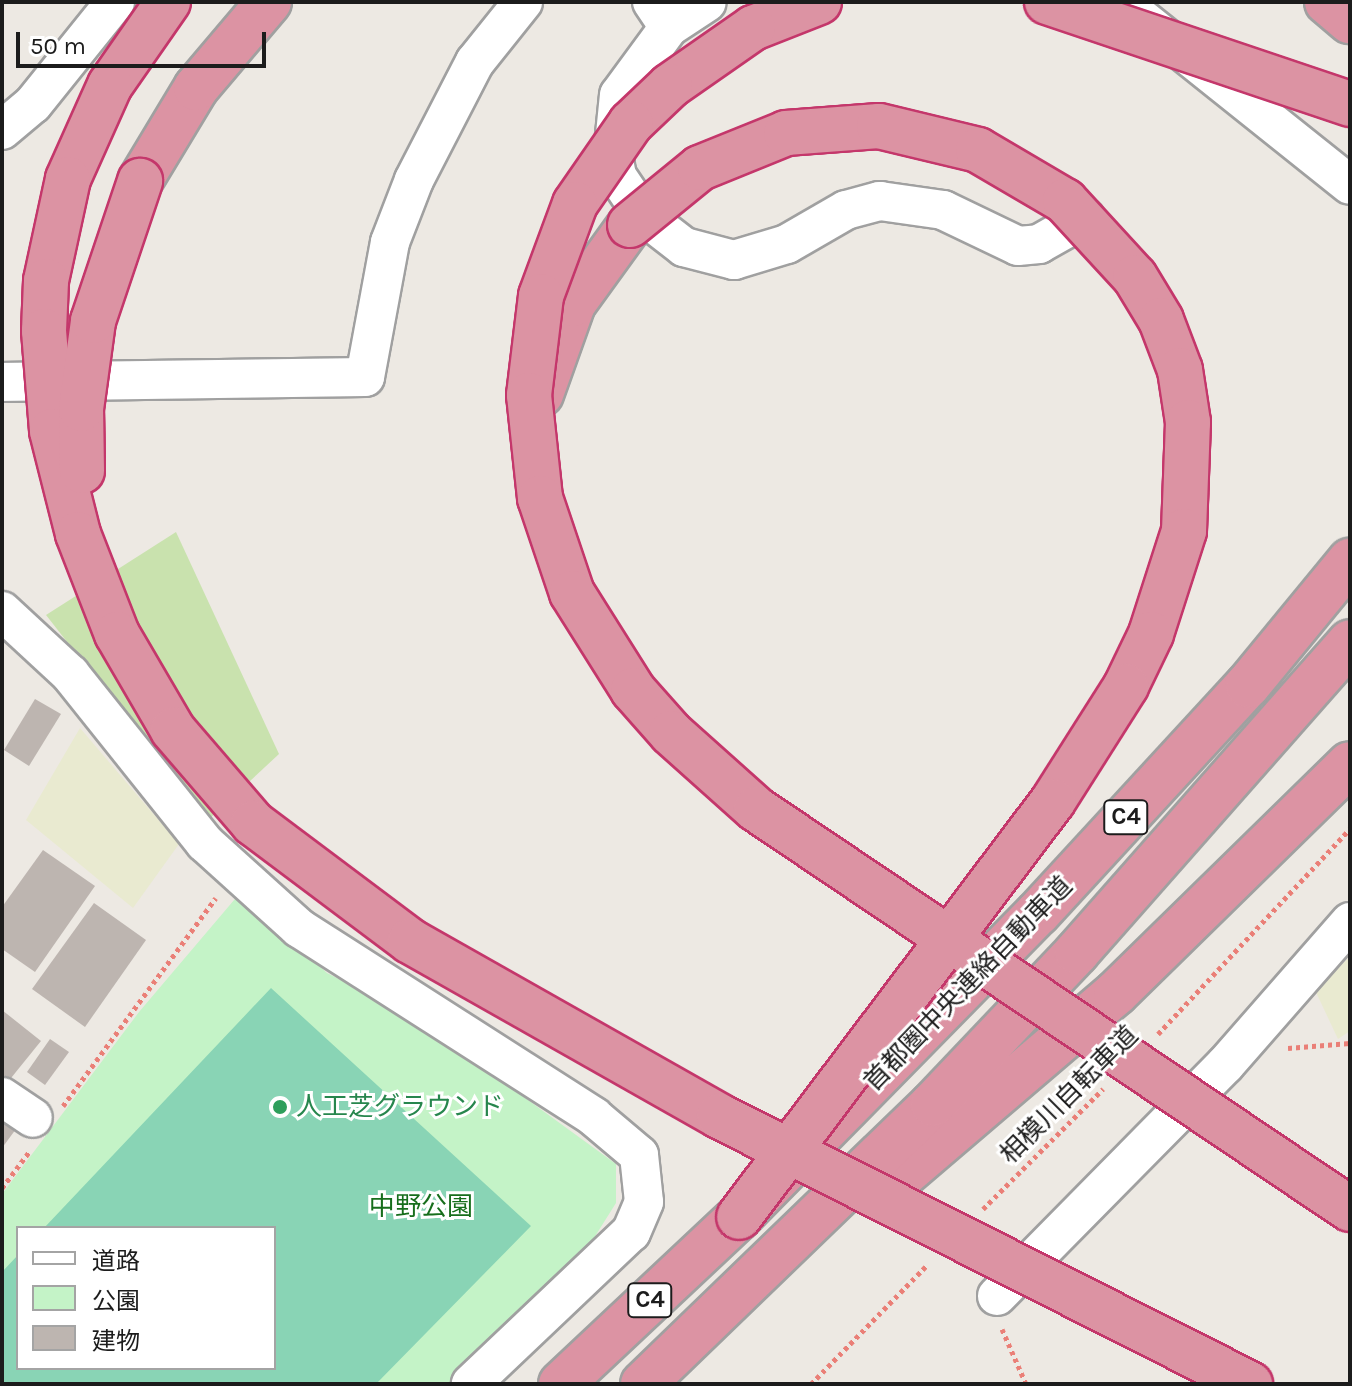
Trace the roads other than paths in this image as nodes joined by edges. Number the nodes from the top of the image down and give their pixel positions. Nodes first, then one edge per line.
1 (115, 2) edge
2 (168, 2) edge
3 (269, 2) edge
4 (523, 2) edge
5 (707, 2) edge
6 (819, 2) edge
7 (1047, 2) edge
8 (1121, 2) edge
9 (1327, 2) edge
10 (660, 15) edge
11 (1350, 21) edge
12 (1350, 104) edge
13 (2, 130) edge
14 (1350, 185) edge
15 (1085, 218) junction
16 (2, 382) edge
17 (532, 452) junction
18 (1350, 561) edge
19 (2, 611) edge
20 (117, 634) junction
21 (1350, 642) edge
22 (1350, 764) edge
23 (1350, 922) edge
24 (2, 1097) edge
25 (42, 1124) road end
26 (1350, 1209) edge
27 (739, 1217) junction
28 (997, 1296) road end
29 (471, 1384) edge
30 (561, 1384) edge
31 (643, 1384) edge
32 (664, 1384) edge
33 (1250, 1384) edge

1 - 13 street
2 - 20 highway, bridge
3 - 20 highway, bridge
4 - 16 street
5 - 10 street
6 - 17 highway, bridge
7 - 12 highway, bridge
8 - 14 street
9 - 11 highway
10 - 15 street
15 - 17 highway, bridge
15 - 27 highway, bridge
17 - 26 highway, bridge
18 - 27 highway, 首都圏中央連絡自動車道 / C4, bridge
19 - 29 street
20 - 33 highway, bridge
21 - 31 highway, C4, bridge
22 - 32 highway, bridge
23 - 28 street
24 - 25 street
27 - 30 highway, 首都圏中央連絡自動車道 / C4

